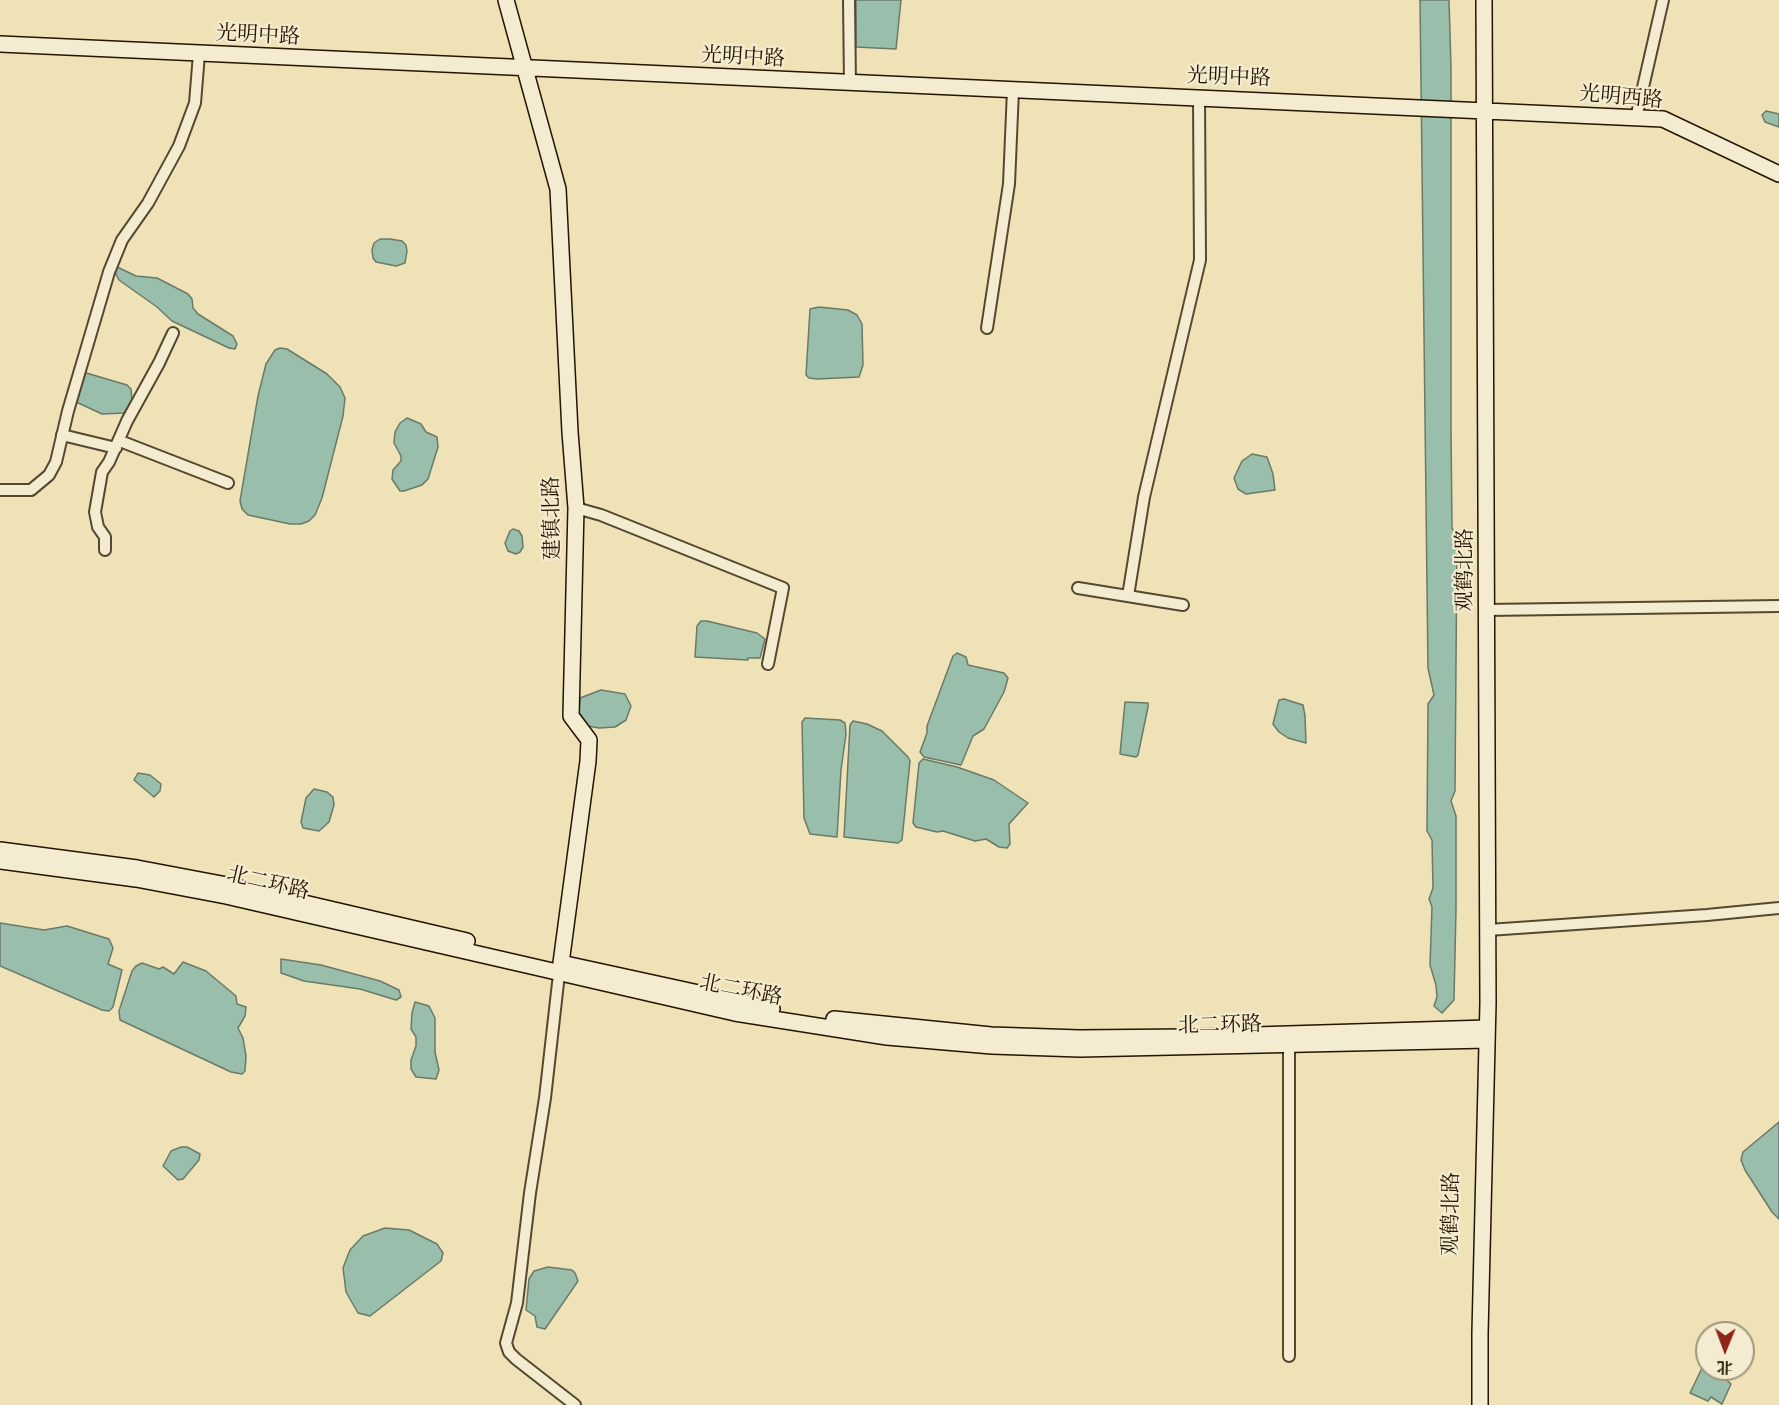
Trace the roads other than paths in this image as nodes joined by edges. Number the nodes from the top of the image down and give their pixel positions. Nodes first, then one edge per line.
1 (506, 0) edge
2 (849, 0) edge
3 (1484, 0) edge
4 (1663, 0) edge
5 (0, 44) edge
6 (199, 54) junction
7 (526, 69) junction
8 (850, 84) junction
9 (1013, 90) junction
10 (1199, 98) junction
11 (1485, 111) junction
12 (1636, 118) junction
13 (1779, 174) edge
14 (987, 328) dead end
15 (173, 333) dead end
16 (62, 435) junction
17 (118, 444) junction
18 (228, 483) dead end
19 (0, 490) edge
20 (576, 508) junction
21 (105, 550) dead end
22 (1078, 588) dead end
23 (1128, 596) junction
24 (1183, 605) dead end
25 (1779, 606) edge
26 (1487, 610) junction
27 (768, 664) dead end
28 (0, 850) edge
29 (0, 861) edge
30 (1779, 908) edge
31 (1488, 930) junction
32 (560, 968) junction
33 (1484, 1036) junction
34 (1289, 1040) junction
35 (1289, 1356) dead end
36 (575, 1405) edge
37 (1471, 1405) edge
38 (1480, 1405) edge

1 - 7 street, 建镇北路
2 - 8 street
3 - 11 street, 观鹤北路
4 - 12 street
5 - 6 street, 光明中路
6 - 7 street, 光明中路
6 - 16 street
7 - 8 street, 光明中路
7 - 20 street, 建镇北路
8 - 9 street, 光明中路
9 - 10 street, 光明中路
9 - 14 street
10 - 11 street, 光明中路
10 - 23 street
11 - 12 street, 光明西路
11 - 26 street, 观鹤北路
12 - 13 street, 光明西路
15 - 17 street
16 - 17 street
16 - 19 street
17 - 18 street
17 - 21 street
20 - 27 street
20 - 32 street, 建镇北路
22 - 23 street
23 - 24 street
25 - 26 street
26 - 31 street, 观鹤北路
28 - 32 street, 北二环路
29 - 32 street, 北二环路
30 - 31 street
31 - 33 street, 观鹤北路
32 - 34 street, 北二环路
32 - 36 street
33 - 34 street, 北二环路
33 - 37 street, 观鹤北路
33 - 38 street, 观鹤北路
34 - 35 street

